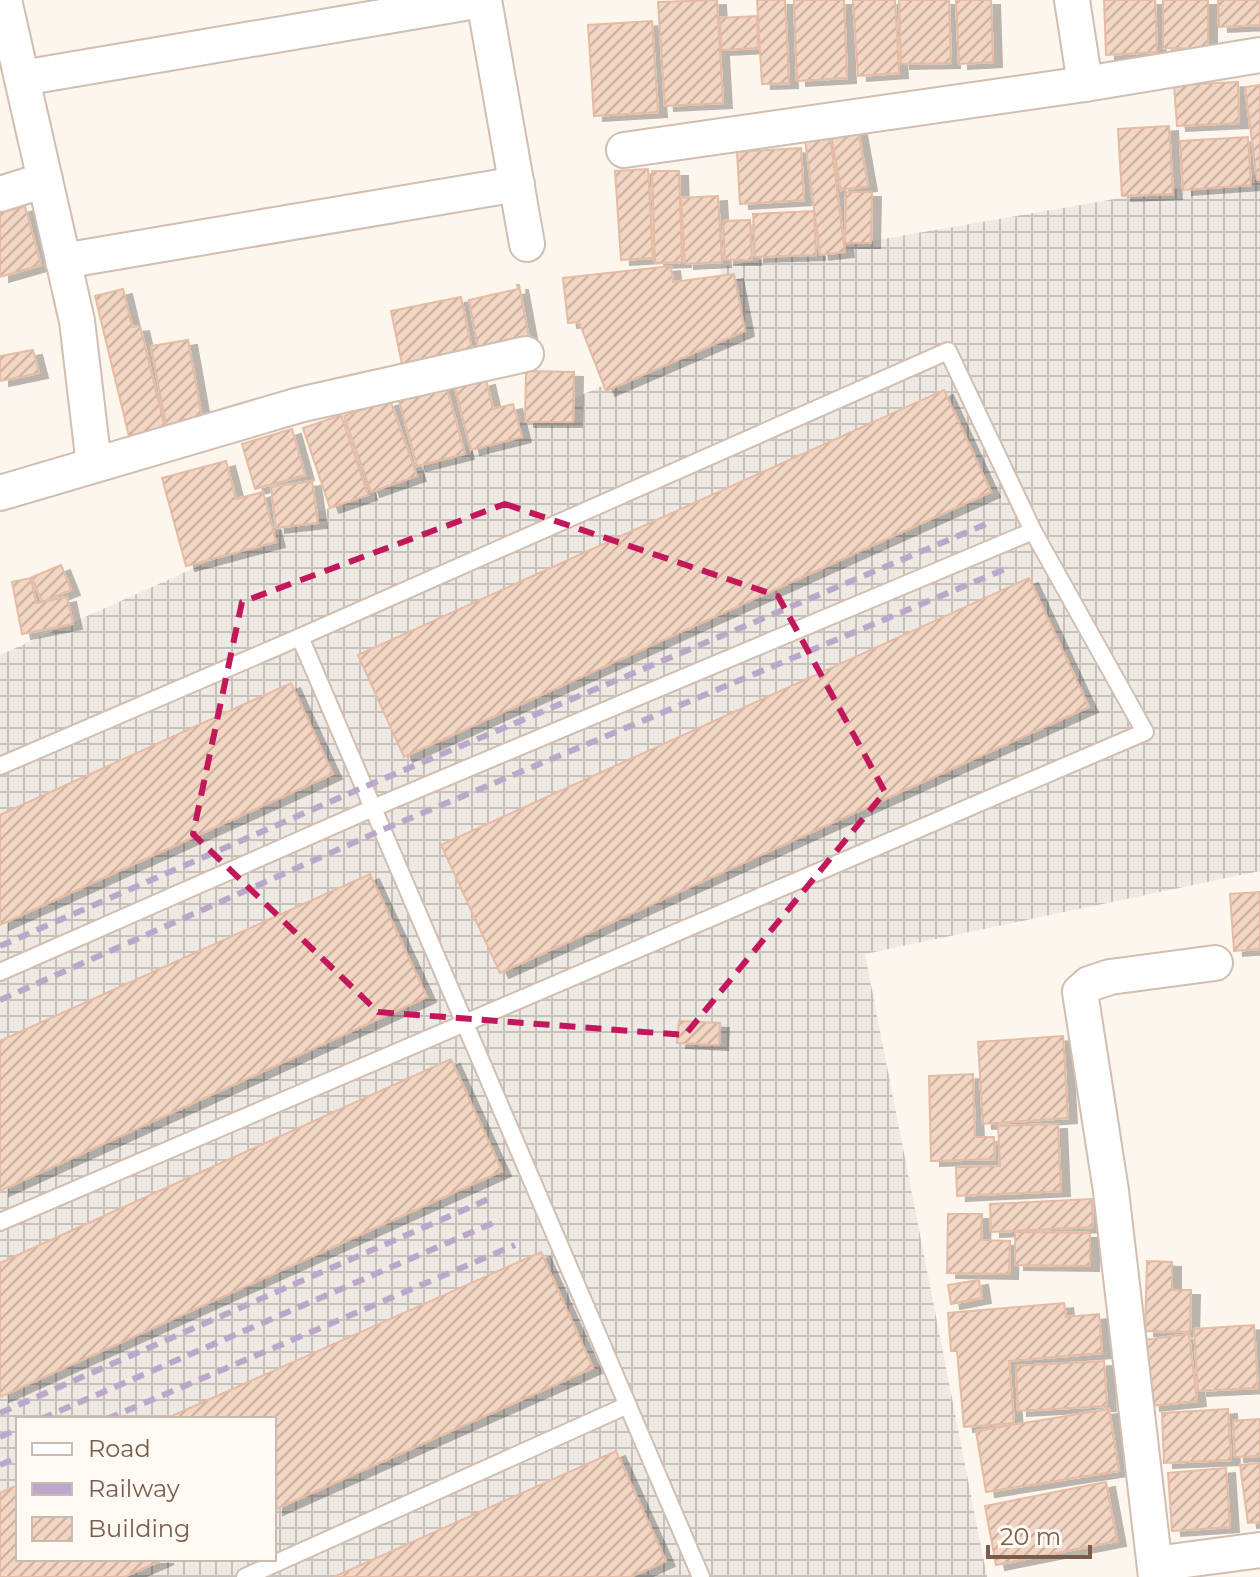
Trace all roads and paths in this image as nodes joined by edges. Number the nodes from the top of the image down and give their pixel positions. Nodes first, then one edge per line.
1 (4, 0) edge
2 (483, 0) edge
3 (1072, 0) edge
4 (1260, 55) edge
5 (22, 78) junction
6 (1085, 84) junction
7 (624, 150) dead end
8 (45, 180) junction
9 (517, 184) junction
10 (0, 194) edge
11 (527, 244) dead end
12 (63, 261) junction
13 (526, 354) dead end
14 (94, 465) junction
15 (0, 493) edge
16 (1033, 531) junction
17 (300, 637) junction
18 (0, 766) edge
19 (373, 808) junction
20 (1215, 963) dead end
21 (0, 972) edge
22 (465, 1022) junction
23 (0, 1222) edge
24 (628, 1405) junction
25 (1260, 1550) edge
26 (1156, 1570) edge
27 (245, 1577) edge
28 (701, 1577) edge

1 - 5 street
2 - 5 street
2 - 9 street
3 - 6 street
4 - 6 street
5 - 8 street
6 - 7 street
8 - 10 street
8 - 12 street
9 - 11 street
9 - 12 street
12 - 14 street
13 - 14 street
14 - 15 street
16 - 17 lane
16 - 19 lane
16 - 22 lane
17 - 18 lane
17 - 19 lane
19 - 21 lane
19 - 22 lane
20 - 26 street
22 - 23 lane
22 - 24 lane
24 - 27 lane
24 - 28 lane
25 - 26 street

